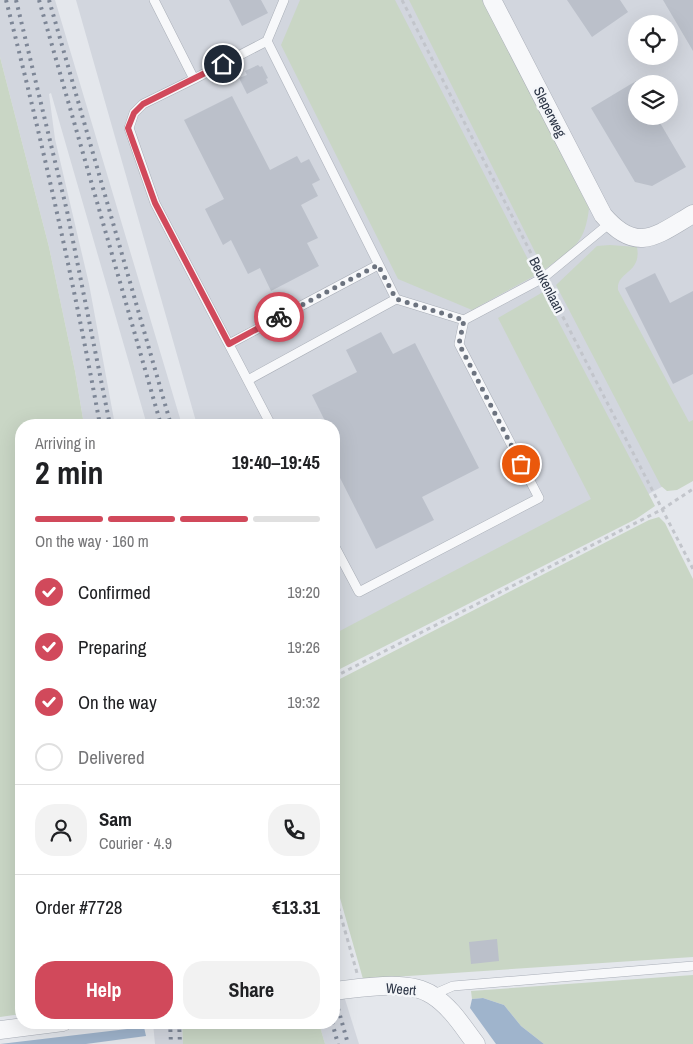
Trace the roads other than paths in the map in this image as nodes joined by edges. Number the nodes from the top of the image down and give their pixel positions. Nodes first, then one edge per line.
1 (154, 0) edge
2 (284, 0) edge
3 (492, 0) edge
4 (267, 41) junction
5 (194, 79) junction
6 (693, 214) edge
7 (610, 224) junction
8 (378, 265) junction
9 (396, 299) junction
10 (464, 320) junction
11 (229, 344) junction
12 (248, 380) junction
13 (268, 419) edge
14 (340, 556) edge
15 (693, 966) edge
16 (340, 990) edge
17 (432, 995) junction
18 (15, 1028) edge
19 (0, 1030) edge
20 (476, 1044) edge

1 - 5 lane
2 - 4 lane
3 - 7 street, Sleperweg
4 - 5 lane
4 - 8 lane
5 - 11 lane
6 - 7 street, Sleperweg
7 - 10 lane
8 - 9 lane
8 - 11 lane
9 - 10 lane
9 - 12 lane
10 - 14 lane
11 - 12 lane
12 - 13 lane
15 - 17 lane
16 - 17 street, Weert
17 - 20 street, Weert
18 - 19 street

